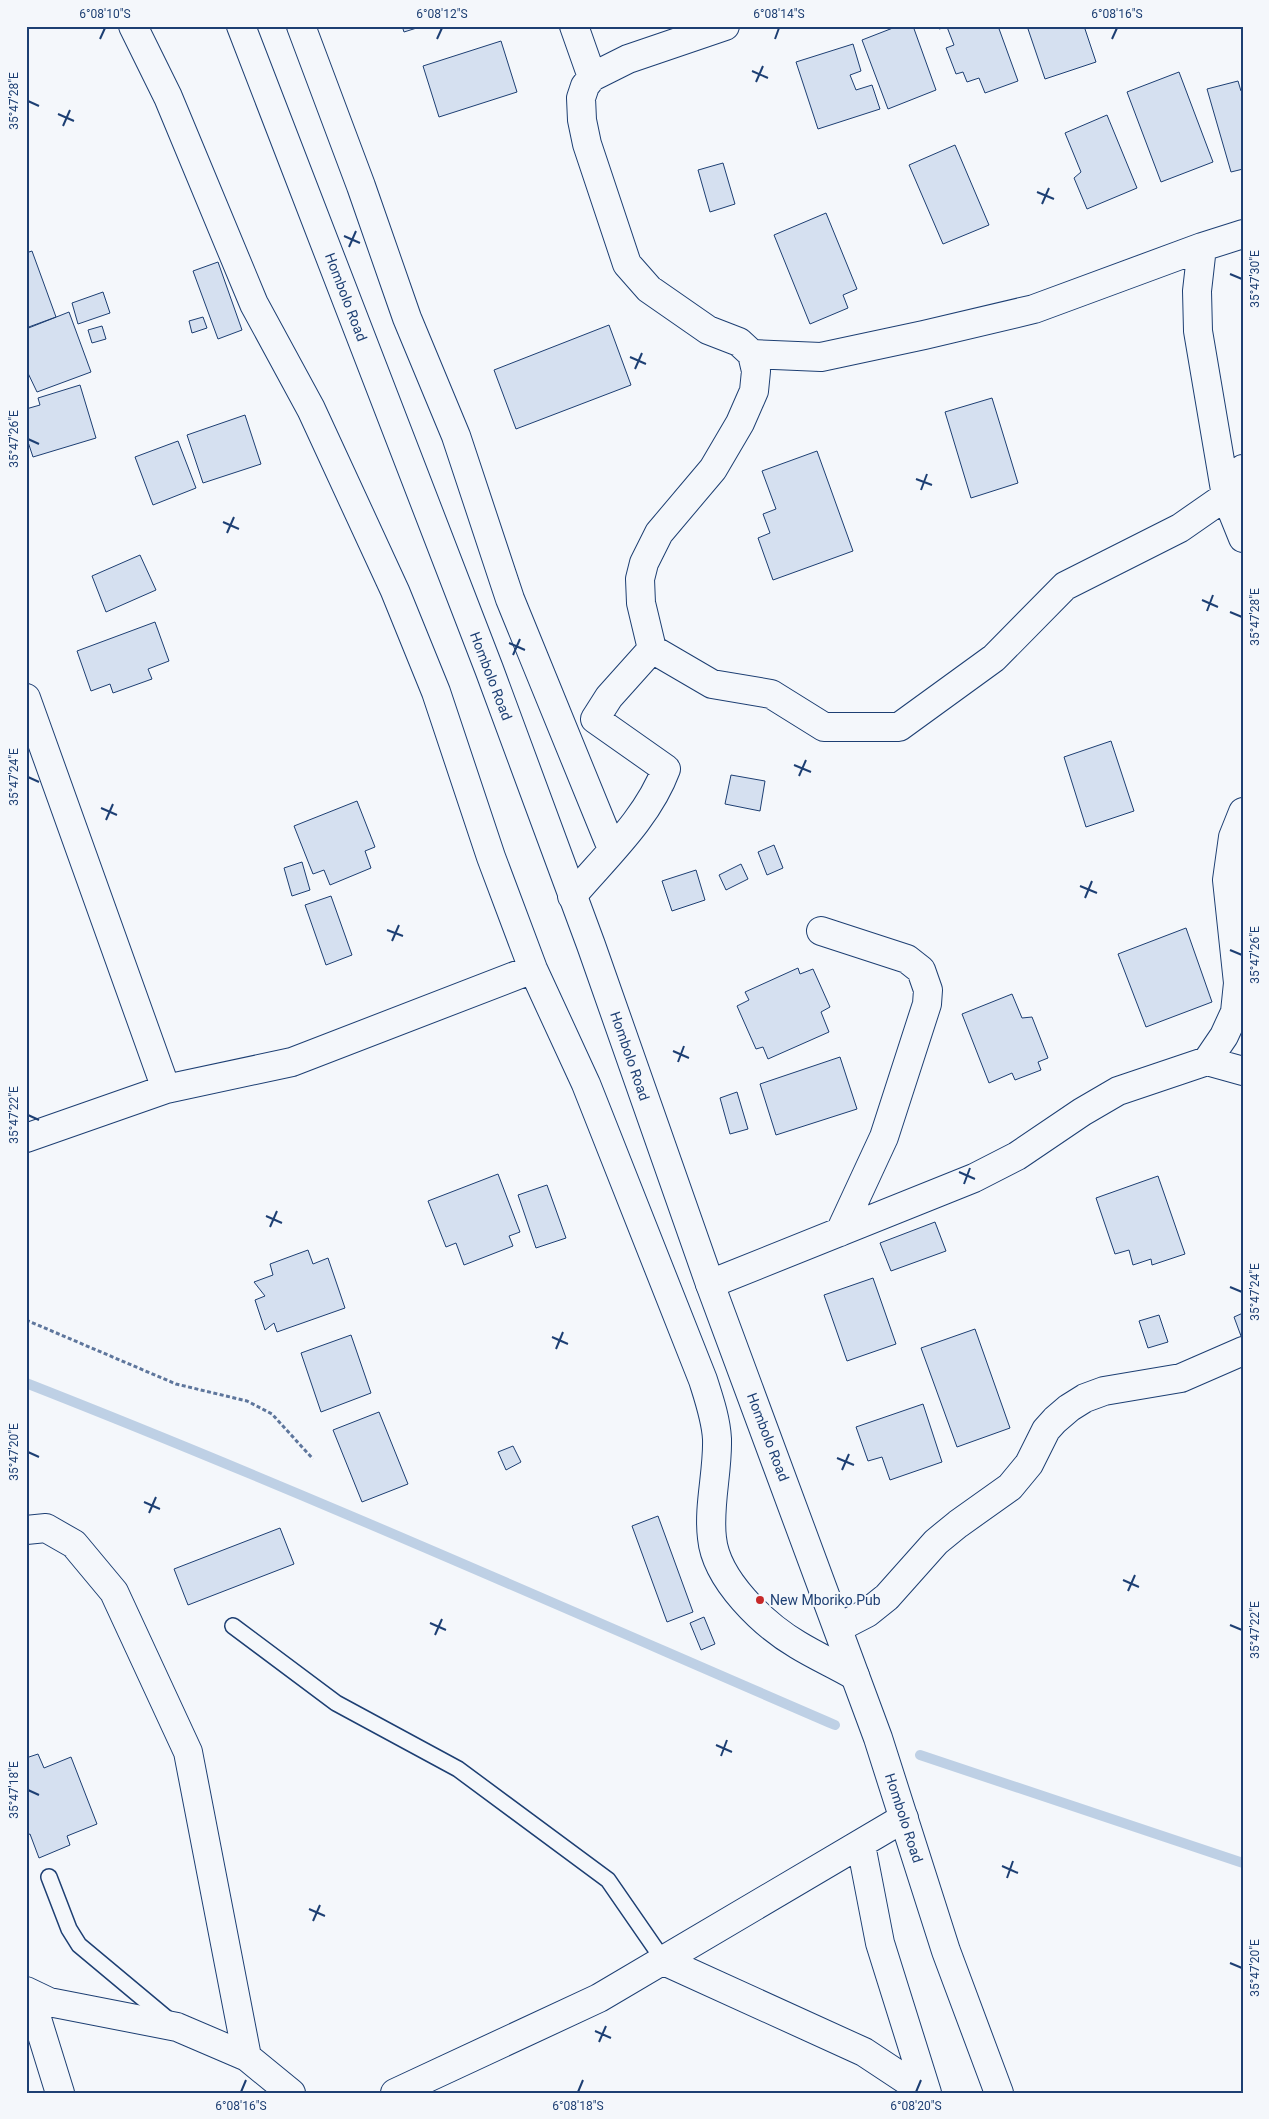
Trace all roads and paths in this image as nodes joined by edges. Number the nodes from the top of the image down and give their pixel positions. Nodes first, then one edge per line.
1 (134, 26) edge
2 (241, 26) edge
3 (302, 26) edge
4 (574, 26) edge
5 (725, 26) edge
6 (592, 77) junction
7 (1243, 234) edge
8 (1202, 247) junction
9 (752, 354) junction
10 (1243, 469) edge
11 (1226, 496) junction
12 (1243, 538) edge
13 (652, 649) junction
14 (26, 698) edge
15 (31, 725) edge
16 (1243, 812) edge
17 (612, 849) junction
18 (572, 896) junction
19 (821, 931) dead end
20 (533, 969) junction
21 (1207, 1061) junction
22 (1243, 1071) edge
23 (166, 1089) junction
24 (26, 1138) edge
25 (840, 1232) junction
26 (710, 1284) junction
27 (26, 1320) edge
28 (1243, 1352) edge
29 (313, 1459) dead end
30 (26, 1509) edge
31 (36, 1529) edge
32 (233, 1626) dead end
33 (838, 1628) junction
34 (856, 1676) junction
35 (904, 1818) junction
36 (861, 1845) junction
37 (49, 1878) dead end
38 (664, 1961) junction
39 (29, 1993) edge
40 (177, 2027) junction
41 (247, 2057) junction
42 (60, 2093) edge
43 (292, 2093) edge
44 (395, 2093) edge
45 (926, 2093) edge
46 (998, 2093) edge

1 - 20 street
2 - 18 street, Hombolo Road
3 - 17 street
4 - 6 street
5 - 6 street
6 - 9 street
7 - 8 street
8 - 9 street
8 - 11 street
9 - 13 street
10 - 11 street
11 - 12 street
11 - 13 street
13 - 17 street
14 - 15 street
15 - 23 street
16 - 21 street
17 - 18 street
18 - 26 street, Hombolo Road
19 - 25 street
20 - 23 street
20 - 34 street
21 - 22 street
21 - 25 street
23 - 24 street
25 - 26 street
26 - 33 street, Hombolo Road
27 - 29 path
28 - 33 street
30 - 31 street
31 - 41 street
32 - 38 lane
33 - 34 street, Hombolo Road
34 - 35 street, Hombolo Road
35 - 36 street
35 - 46 street, Hombolo Road
36 - 38 street
36 - 45 street
37 - 40 lane
38 - 44 street
38 - 45 street
39 - 40 street
39 - 42 street
40 - 41 street
41 - 43 street

